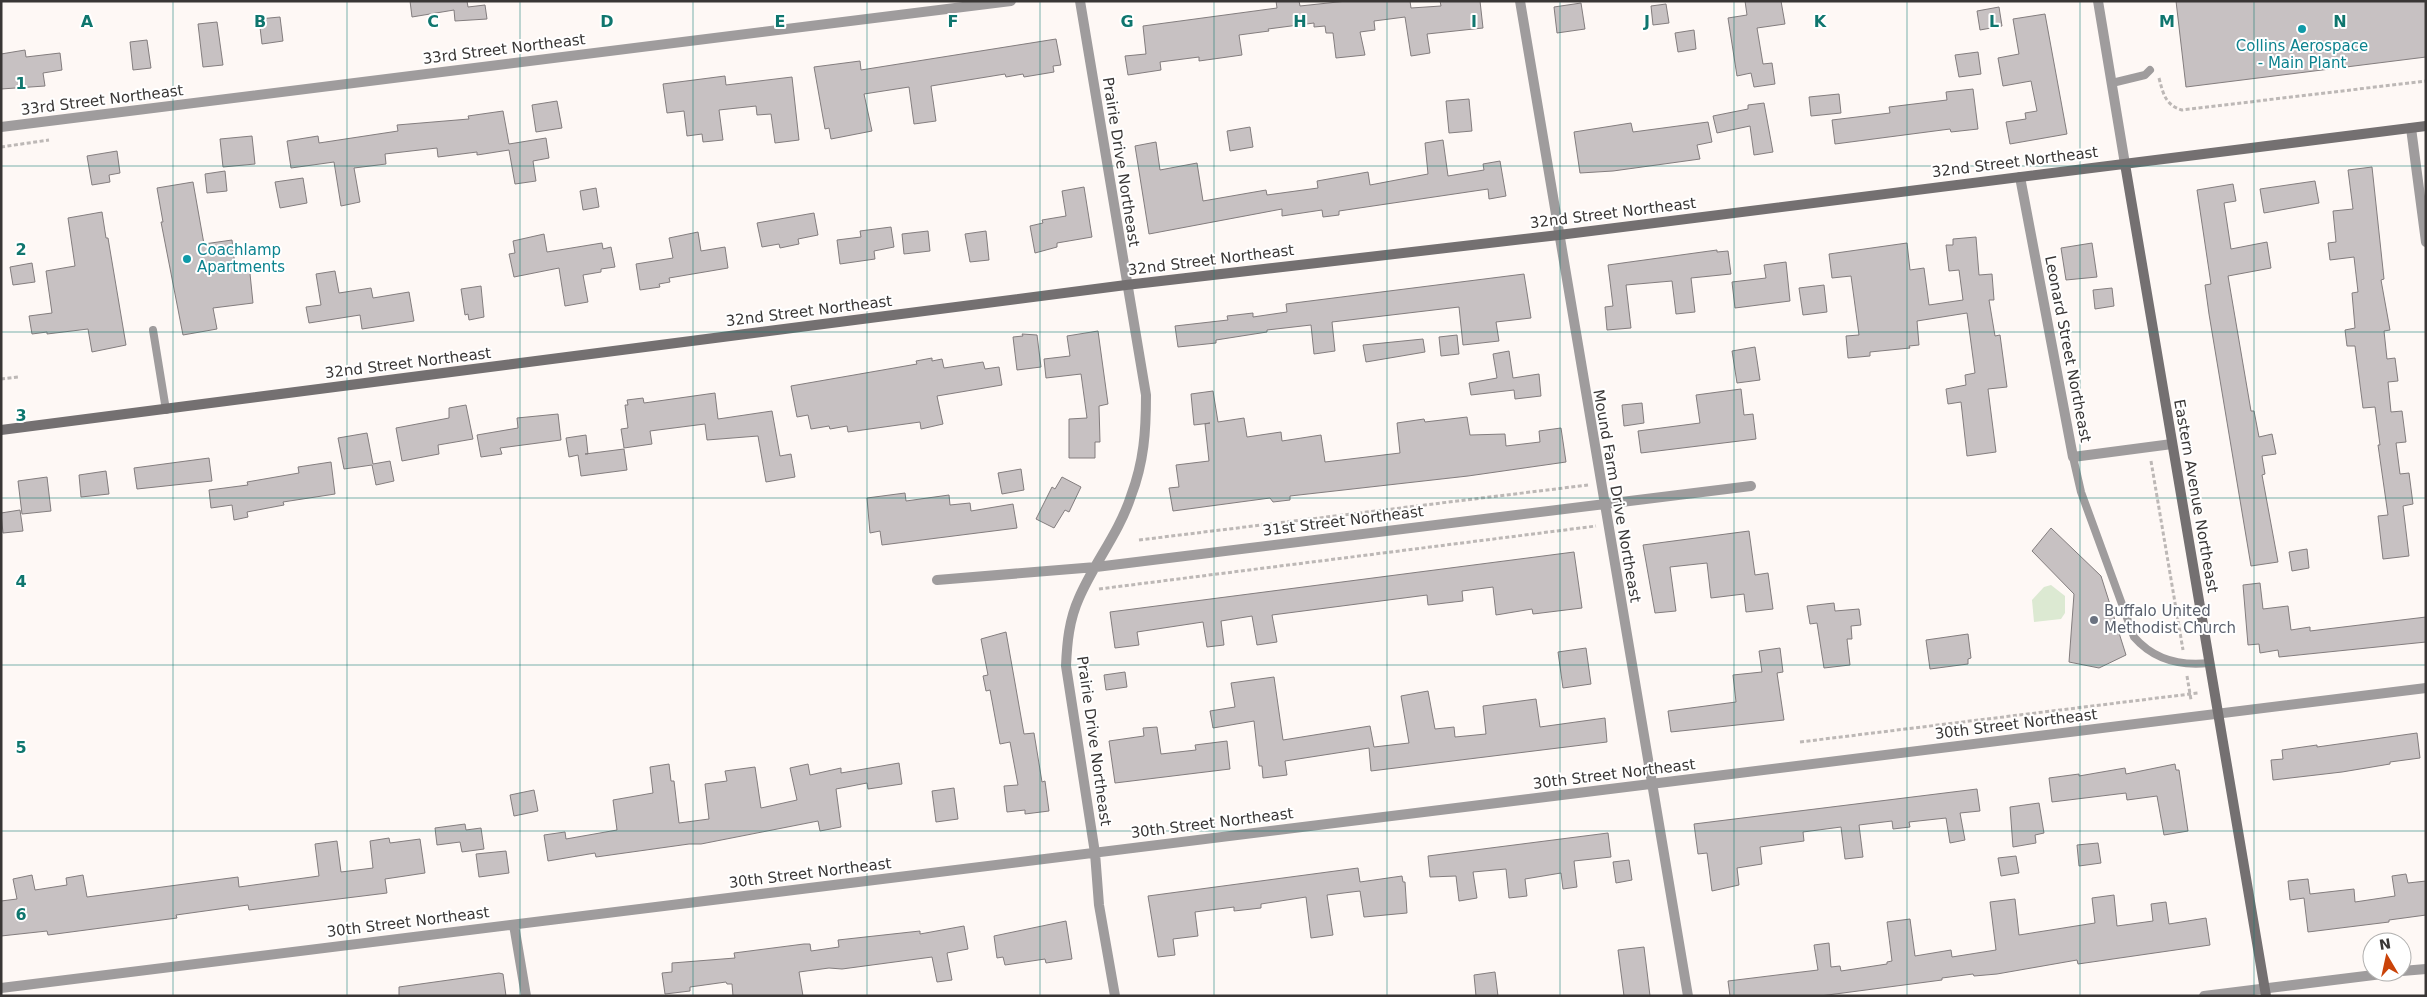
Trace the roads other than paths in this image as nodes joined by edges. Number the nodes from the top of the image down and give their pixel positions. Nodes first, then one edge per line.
1 (1011, 1) edge
2 (1080, 1) edge
3 (1520, 1) edge
4 (2098, 1) edge
5 (2150, 70) dead end
6 (2112, 83) junction
7 (2426, 126) edge
8 (1, 127) edge
9 (2411, 128) junction
10 (2125, 164) junction
11 (2020, 177) junction
12 (1559, 235) junction
13 (2426, 242) edge
14 (1126, 285) junction
15 (152, 330) dead end
16 (166, 410) junction
17 (1, 430) edge
18 (2172, 444) junction
19 (2074, 457) junction
20 (1751, 486) dead end
21 (1603, 505) junction
22 (1096, 567) junction
23 (938, 580) dead end
24 (2210, 663) junction
25 (2426, 688) edge
26 (2218, 714) junction
27 (1652, 784) junction
28 (1095, 853) junction
29 (514, 924) junction
30 (2426, 969) edge
31 (2412, 971) edge
32 (2362, 977) edge
33 (1, 988) edge
34 (2265, 992) edge
35 (526, 996) edge
36 (1115, 996) edge
37 (1688, 996) edge
38 (2204, 996) edge

1 - 8 street, 33rd Street Northeast
2 - 14 street, Prairie Drive Northeast
3 - 12 street, Mound Farm Drive Northeast
4 - 6 street, Eastern Avenue Northeast
5 - 6 lane
6 - 10 street, Eastern Avenue Northeast
7 - 9 main road, 32nd Street Northeast
9 - 10 main road, 32nd Street Northeast
9 - 13 street
10 - 11 main road, 32nd Street Northeast
10 - 18 main road, Eastern Avenue Northeast
11 - 12 main road, 32nd Street Northeast
11 - 19 street, Leonard Street Northeast
12 - 14 main road, 32nd Street Northeast
12 - 21 street, Mound Farm Drive Northeast
14 - 16 main road, 32nd Street Northeast
14 - 22 street, Prairie Drive Northeast
15 - 16 lane
16 - 17 main road, 32nd Street Northeast
18 - 19 street, Leonard Street Northeast
18 - 24 main road, Eastern Avenue Northeast
19 - 24 lane
20 - 21 street, 31st Street Northeast
21 - 22 street, 31st Street Northeast
21 - 27 street, Mound Farm Drive Northeast
22 - 23 street, 31st Street Northeast
22 - 28 street, Prairie Drive Northeast
24 - 26 main road, Eastern Avenue Northeast
25 - 26 street, 30th Street Northeast
26 - 27 street, 30th Street Northeast
26 - 34 main road, Eastern Avenue Northeast
27 - 28 street, 30th Street Northeast
27 - 37 street, Mound Farm Drive Northeast
28 - 29 street, 30th Street Northeast
28 - 36 street, Prairie Drive Northeast
29 - 33 street, 30th Street Northeast
29 - 35 street
30 - 31 street
32 - 34 street
34 - 38 street

